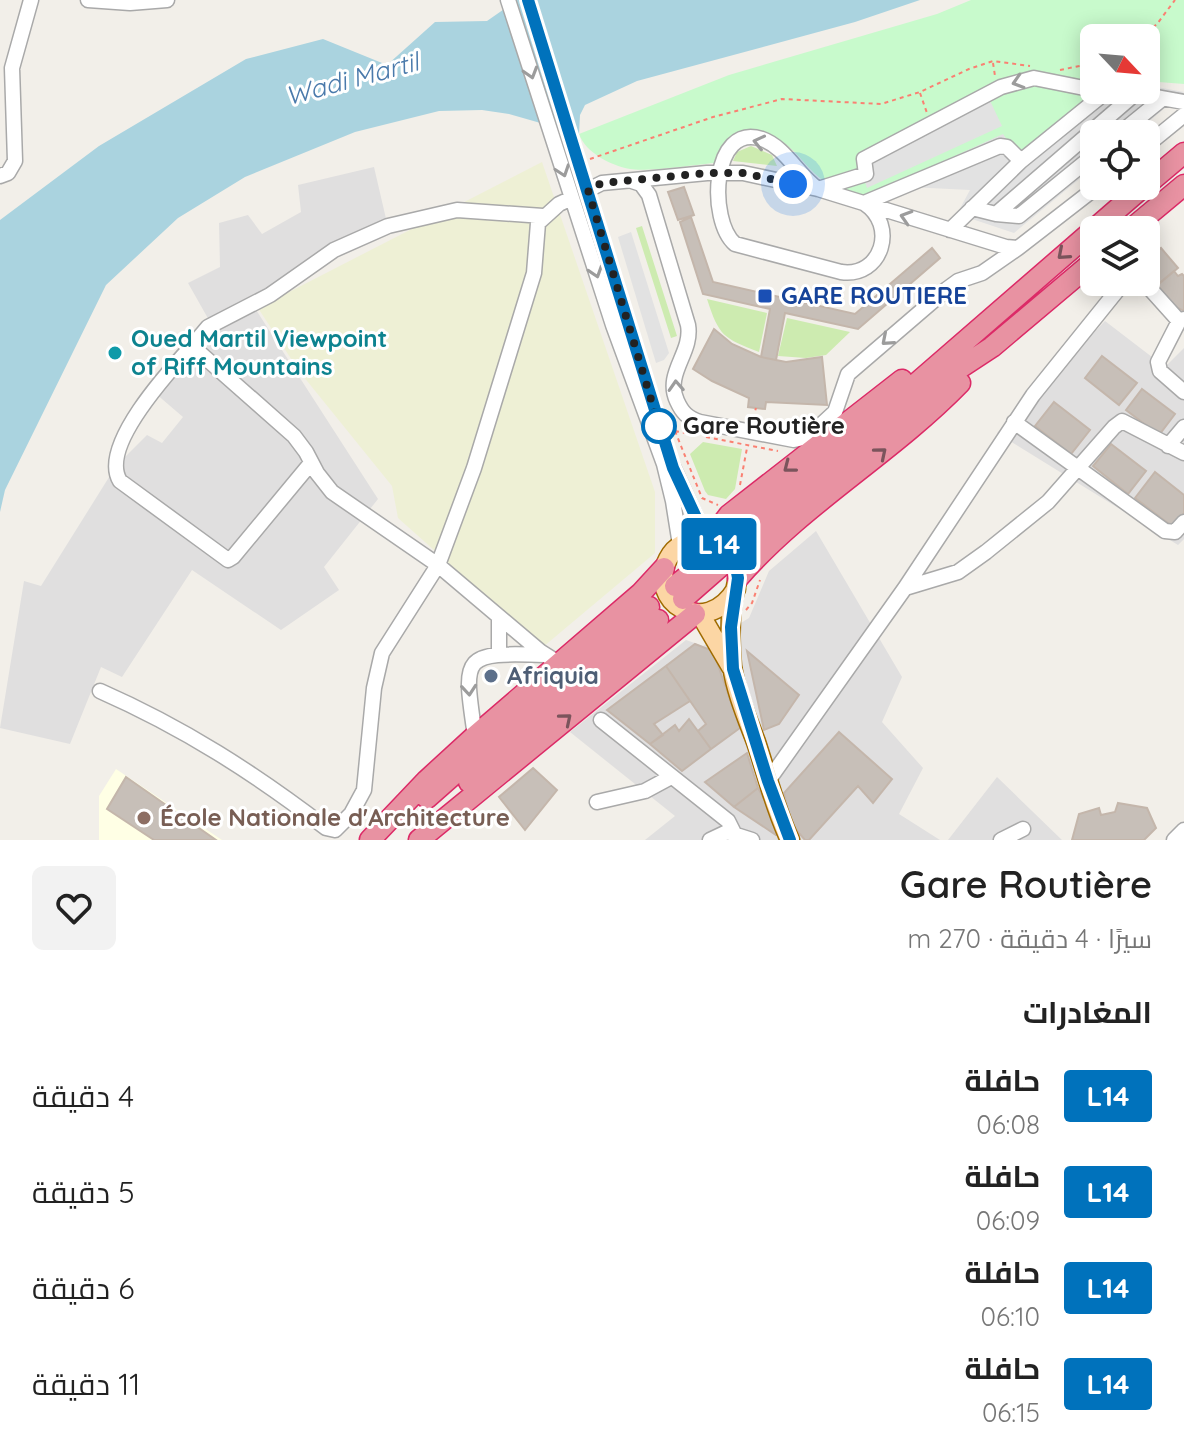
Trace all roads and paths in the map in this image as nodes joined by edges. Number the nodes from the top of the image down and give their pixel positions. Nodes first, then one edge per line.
1 (31, 0) edge
2 (88, 0) edge
3 (167, 0) edge
4 (508, 0) edge
5 (528, 0) edge
6 (1175, 0) edge
7 (1157, 24) edge
8 (1030, 66) dead end
9 (1080, 66) edge
10 (1061, 70) dead end
11 (1080, 86) edge
12 (920, 92) junction
13 (1162, 99) joint
14 (1184, 102) edge
15 (1088, 104) edge
16 (1123, 104) edge
17 (1184, 115) edge
18 (1136, 120) edge
19 (930, 124) junction
20 (1160, 135) edge
21 (1184, 153) edge
22 (1021, 161) junction
23 (579, 162) junction
24 (1080, 166) edge
25 (719, 173) junction
26 (1160, 173) edge
27 (0, 176) edge
28 (632, 181) junction
29 (1184, 185) edge
30 (818, 189) junction
31 (588, 190) junction
32 (572, 198) junction
33 (1081, 200) edge
34 (1128, 200) edge
35 (864, 203) junction
36 (972, 208) junction
37 (996, 214) junction
38 (543, 216) junction
39 (1147, 216) edge
40 (950, 230) junction
41 (1018, 248) junction
42 (1080, 273) edge
43 (1112, 296) edge
44 (1158, 296) edge
45 (1182, 320) edge
46 (966, 339) junction
47 (192, 346) junction
48 (992, 347) junction
49 (1184, 392) edge
50 (1014, 422) junction
51 (1184, 427) edge
52 (748, 446) junction
53 (1168, 446) junction
54 (788, 453) dead end
55 (1184, 453) edge
56 (311, 463) junction
57 (1078, 466) junction
58 (738, 496) dead end
59 (723, 505) dead end
60 (1184, 522) edge
61 (680, 545) junction
62 (721, 561) junction
63 (438, 565) junction
64 (664, 568) junction
65 (760, 579) dead end
66 (905, 588) junction
67 (688, 603) junction
68 (743, 614) dead end
69 (499, 617) junction
70 (499, 654) junction
71 (552, 660) junction
72 (733, 669) junction
73 (100, 691) dead end
74 (601, 720) dead end
75 (475, 736) junction
76 (671, 777) junction
77 (768, 781) junction
78 (597, 802) dead end
79 (1023, 829) dead end
80 (1184, 830) edge
81 (734, 833) junction
82 (370, 840) edge
83 (379, 840) edge
84 (403, 840) edge
85 (419, 840) edge
86 (710, 840) edge
87 (752, 840) edge
88 (790, 840) edge
89 (1001, 840) edge
90 (1174, 840) edge

1 - 27 street
2 - 3 street
4 -> 32 street
5 - 23 street
6 - 7 path
8 - 12 path
9 - 10 path
11 -> 19 street
12 - 19 path
12 - 23 path
13 - 14 street
13 - 18 street
15 - 22 street
16 - 37 street
17 - 20 street
19 - 30 street
21 - 26 highway
22 - 35 street
22 - 36 street
23 - 31 street
24 - 37 street
25 - 28 street
25 - 30 street
30 -> 25 street
25 - 35 street
28 - 31 street
41 -> 28 street
29 - 39 highway
30 - 35 street
31 - 62 street
32 - 38 street
32 -> 61 street
33 - 41 street
34 -> 46 highway
40 -> 35 street
36 - 37 street
36 - 40 street
38 - 47 street
38 - 63 street
40 - 41 street
42 - 48 highway
43 - 50 street
44 - 45 street
45 - 49 street
46 - 48 highway
46 -> 62 highway
47 - 56 street
47 - 56 street
62 -> 48 highway
50 - 57 street
50 - 66 street
51 - 53 street
52 - 54 path
52 - 58 path
52 - 59 path
53 - 55 street
53 - 57 street
56 - 63 street
57 - 60 street
57 - 66 street
61 - 62 main road
61 - 64 main road
62 - 67 highway
62 - 67 main road
62 - 72 main road
63 - 69 street
63 - 73 street
64 - 67 main road
64 - 71 highway
65 - 68 path
66 - 77 street
67 - 72 main road
85 -> 67 highway
69 - 70 street
69 - 71 street
70 - 71 street
70 -> 75 street
71 - 75 highway
72 - 77 main road
74 - 76 street
75 - 82 highway
76 - 78 street
76 - 81 street
77 - 88 main road
79 - 89 street
80 - 90 street
81 - 86 street
81 - 87 street
83 - 84 highway

